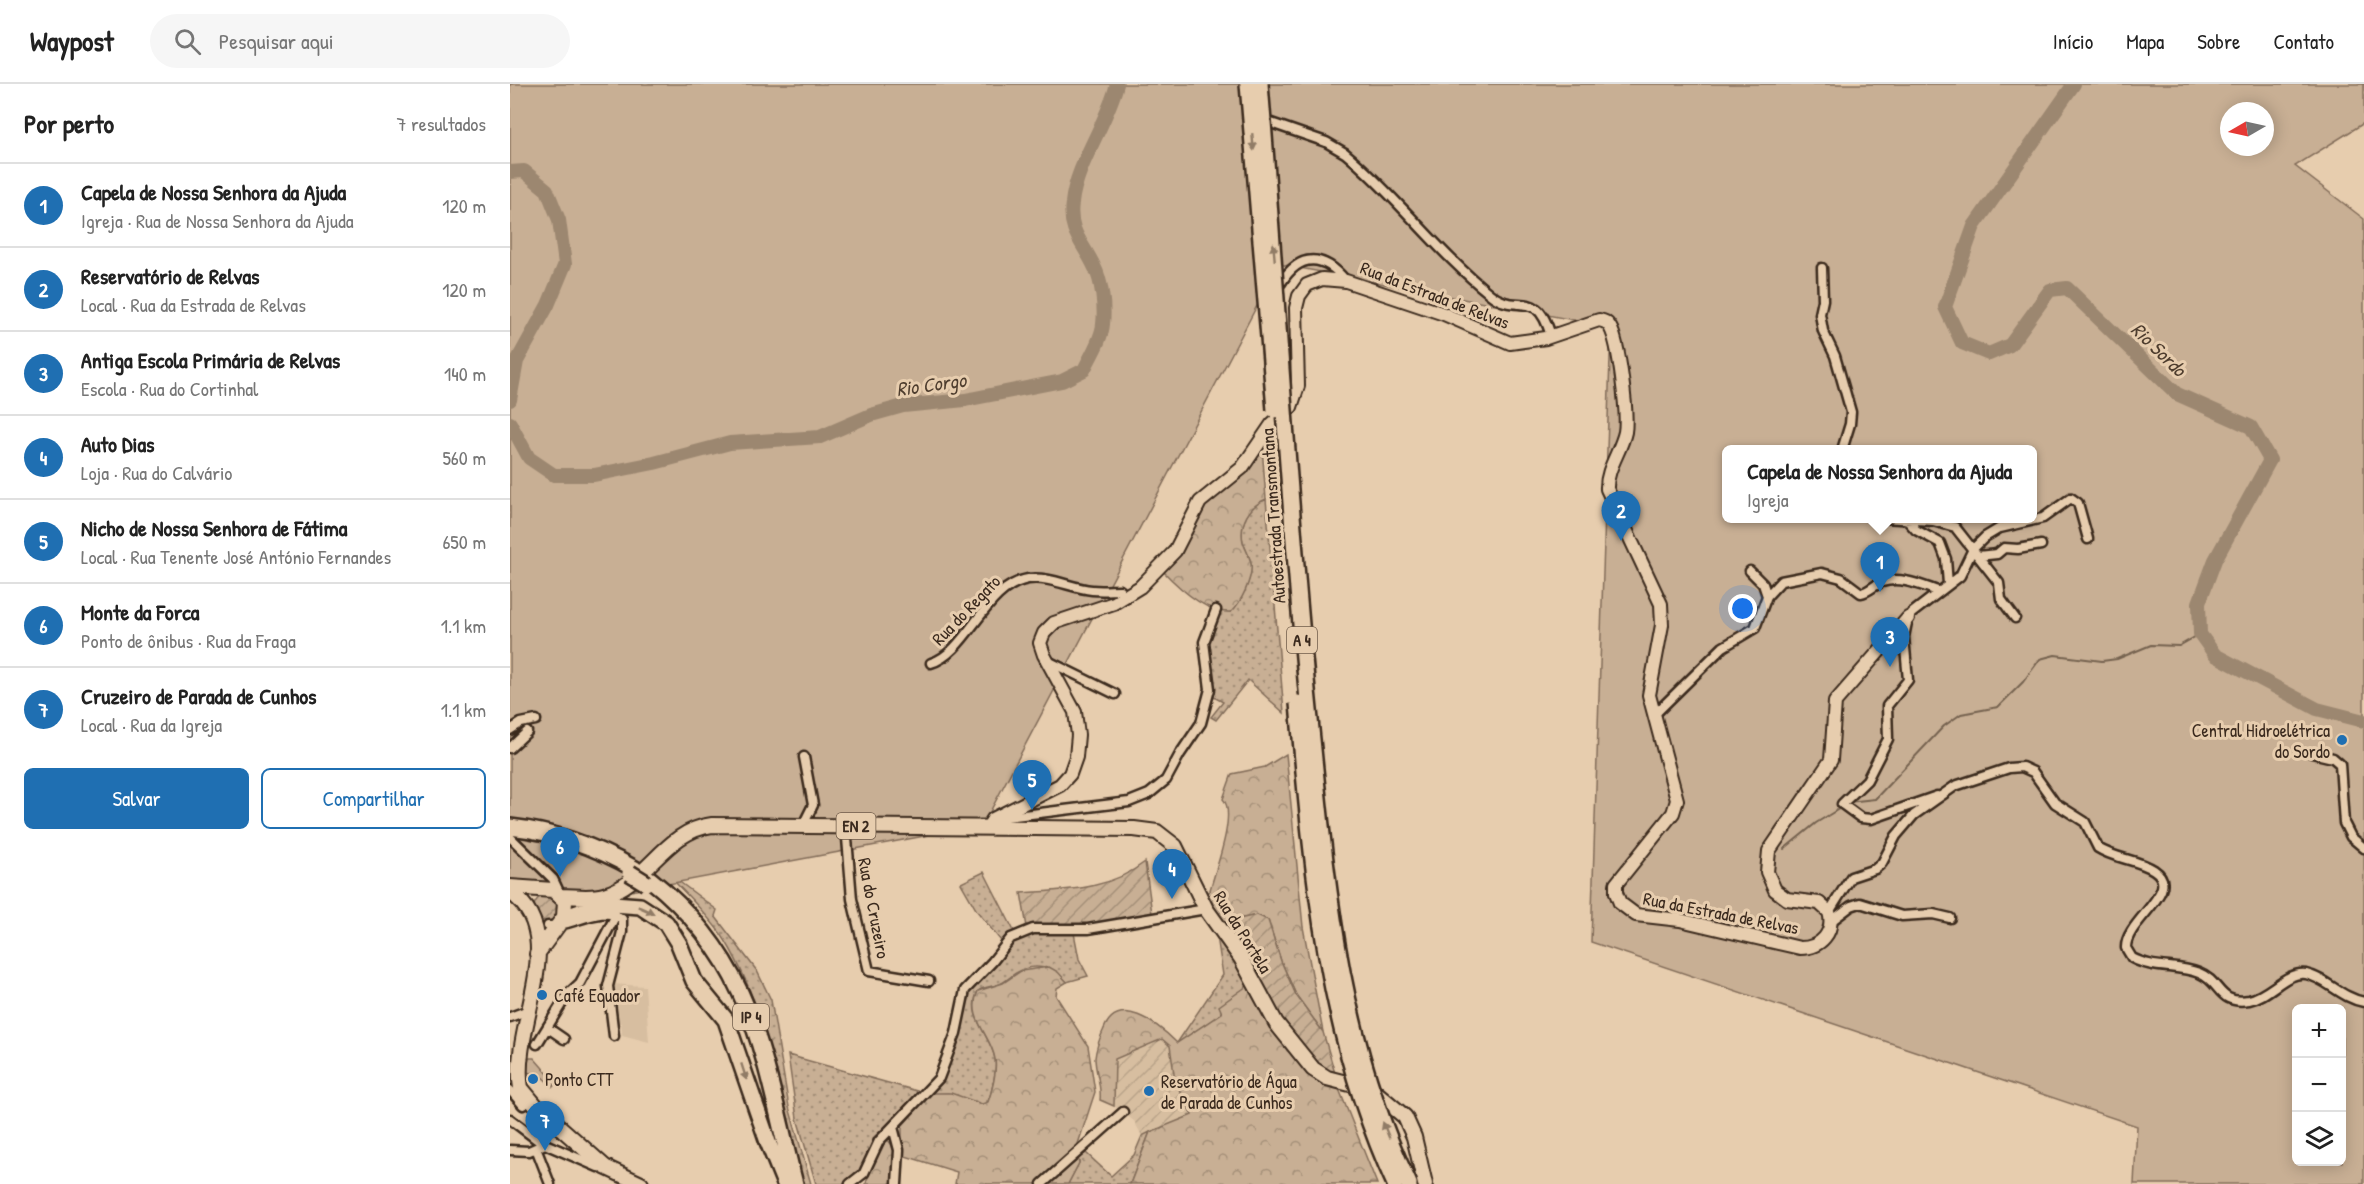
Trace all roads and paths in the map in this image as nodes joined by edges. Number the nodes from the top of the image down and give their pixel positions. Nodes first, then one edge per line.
1 (1248, 84) edge
2 (1260, 84) edge
3 (1271, 123) dead end
4 (1822, 268) dead end
5 (1346, 280) junction
6 (1281, 283) dead end
7 (1551, 336) junction
8 (1844, 445) edge
9 (2037, 520) edge
10 (1910, 523) edge
11 (1948, 523) edge
12 (2023, 523) edge
13 (2088, 539) dead end
14 (2041, 545) dead end
15 (1976, 552) junction
16 (1750, 571) dead end
17 (1948, 584) junction
18 (1938, 591) junction
19 (1767, 596) junction
20 (1127, 597) junction
21 (1216, 610) dead end
22 (1908, 618) junction
23 (2015, 618) dead end
24 (1046, 660) junction
25 (931, 663) dead end
26 (1115, 694) dead end
27 (1654, 715) junction
28 (536, 720) dead end
29 (510, 730) edge
30 (527, 732) dead end
31 (510, 748) edge
32 (2312, 753) dead end
33 (804, 757) dead end
34 (1948, 791) junction
35 (990, 823) junction
36 (724, 825) junction
37 (806, 825) junction
38 (846, 826) junction
39 (511, 832) edge
40 (2364, 848) edge
41 (648, 881) junction
42 (510, 887) edge
43 (552, 889) junction
44 (510, 892) edge
45 (589, 909) junction
46 (1206, 909) junction
47 (616, 915) junction
48 (531, 916) junction
49 (1830, 917) junction
50 (1950, 918) dead end
51 (557, 923) junction
52 (536, 956) junction
53 (929, 981) dead end
54 (2364, 1002) edge
55 (526, 1011) junction
56 (510, 1017) edge
57 (548, 1028) junction
58 (614, 1036) dead end
59 (564, 1039) dead end
60 (537, 1044) dead end
61 (510, 1090) edge
62 (531, 1101) junction
63 (1123, 1112) dead end
64 (510, 1119) edge
65 (893, 1126) junction
66 (539, 1146) junction
67 (510, 1150) edge
68 (611, 1171) junction
69 (550, 1184) edge
70 (641, 1184) edge
71 (786, 1184) edge
72 (795, 1184) edge
73 (850, 1184) edge
74 (897, 1184) edge
75 (1042, 1184) edge
76 (1395, 1184) edge
77 (1409, 1184) edge
78 (1425, 1184) edge

1 -> 76 highway, Autoestrada Transmontana / A 4, bridge
77 -> 2 highway, Autoestrada Transmontana / A 4, bridge
3 - 7 street
4 - 8 street
5 - 6 street
5 - 7 street, Rua da Estrada de Relvas
5 - 20 street, Rua da Estrada de Relvas
7 - 27 street, Rua da Estrada de Relvas
9 - 13 street
10 - 17 street
11 - 15 street
12 - 15 street
14 - 15 street
15 - 17 street
15 - 23 street
16 - 19 street
17 - 18 street
18 - 19 street
18 - 22 street
19 - 27 street
20 - 24 street, Rua da Estrada de Relvas
20 - 25 street, Rua do Regato
21 - 35 street
22 - 34 street
22 - 49 street, Rua da Estrada de Relvas
24 - 26 street
24 - 35 street, Rua da Estrada de Relvas
27 - 49 street, Rua da Estrada de Relvas
28 - 29 street
30 - 31 street
32 - 40 street
33 - 37 street
34 - 49 street
34 - 54 street
35 - 38 main road, Rua da Portela / EN 2
35 - 46 main road, Rua da Portela / EN 2
36 - 37 main road, Rua da Portela / EN 2
36 - 43 main road, Rua da Portela / EN 2
36 - 45 main road, Rua da Portela / EN 2
37 - 38 main road, Rua da Portela / EN 2
38 - 53 street, Rua do Cruzeiro
39 - 41 highway, IP 4, bridge
39 - 43 street
41 - 71 highway, IP 4
41 - 72 highway, IP 4
42 - 43 main road, EN 2
43 - 48 main road
43 - 51 main road
44 - 48 main road
45 - 51 main road, Rua da Portela / EN 2
45 -> 71 highway
46 - 65 street
46 - 78 main road, Rua da Portela / EN 2
47 - 51 street
47 - 57 street
47 - 58 street
48 - 51 main road
48 - 52 main road
49 - 50 street
51 - 52 main road
52 - 55 main road
55 - 56 street
55 - 62 main road
57 - 59 street
57 - 60 street
61 - 62 street
62 - 68 main road
63 - 75 street
64 - 66 street
65 - 73 street
65 - 74 street
66 - 67 street
66 - 68 street
66 - 69 street
68 - 70 main road

